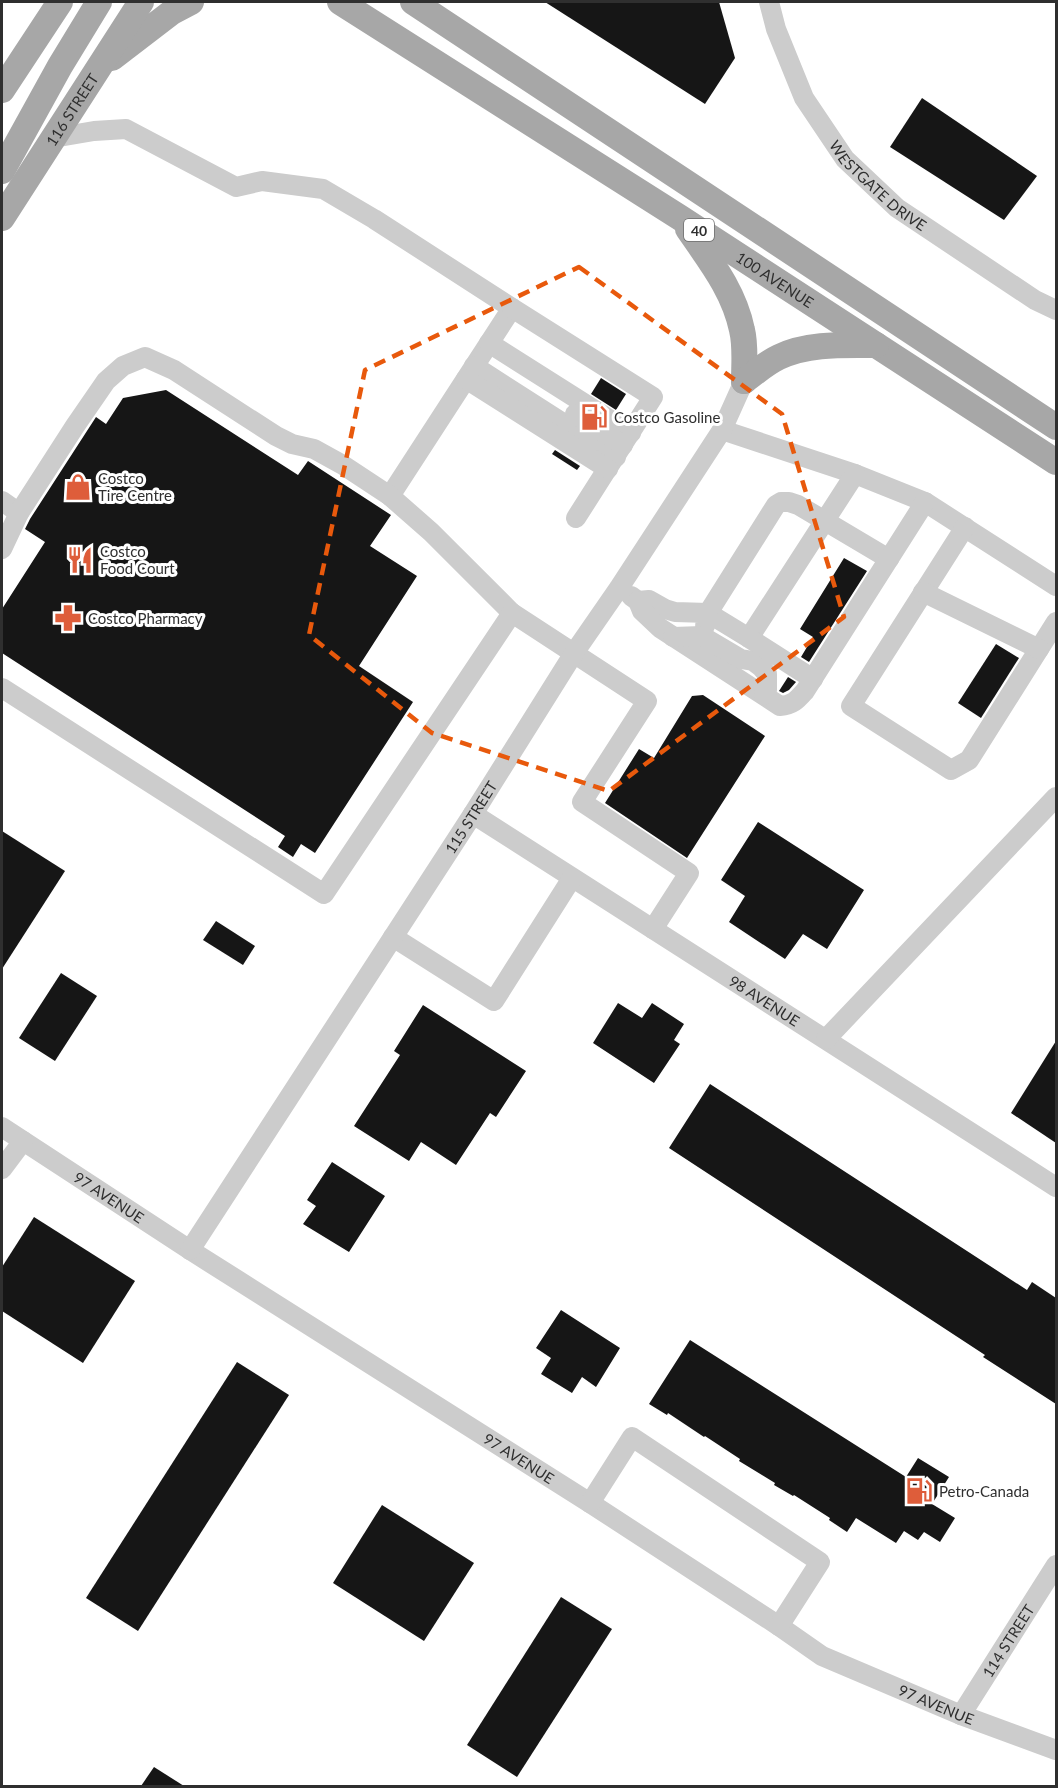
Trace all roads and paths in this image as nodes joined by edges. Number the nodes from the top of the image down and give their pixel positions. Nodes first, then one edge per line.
1 (47, 2) edge
2 (60, 2) edge
3 (99, 2) edge
4 (141, 2) edge
5 (191, 2) edge
6 (340, 2) edge
7 (413, 2) edge
8 (423, 2) edge
9 (769, 2) edge
10 (448, 24) junction
11 (42, 27) junction
12 (93, 74) junction
13 (2, 90) edge
14 (53, 138) junction
15 (2, 171) edge
16 (679, 217) junction
17 (2, 218) edge
18 (1056, 310) edge
19 (876, 345) junction
20 (486, 349) junction
21 (744, 381) junction
22 (1056, 427) edge
23 (722, 430) junction
24 (623, 445) junction
25 (1056, 462) edge
26 (855, 474) junction
27 (390, 496) junction
28 (2, 501) edge
29 (925, 501) junction
30 (19, 513) junction
31 (576, 518) dead end
32 (825, 521) junction
33 (965, 527) junction
34 (2, 549) edge
35 (889, 559) junction
36 (1056, 586) edge
37 (619, 588) junction
38 (923, 592) junction
39 (638, 600) junction
40 (512, 613) junction
41 (708, 613) junction
42 (1056, 622) edge
43 (674, 636) junction
44 (702, 636) junction
45 (749, 639) junction
46 (1039, 649) junction
47 (574, 653) junction
48 (813, 679) junction
49 (2, 688) edge
50 (764, 695) junction
51 (1056, 797) edge
52 (473, 814) junction
53 (572, 878) junction
54 (653, 929) junction
55 (393, 936) junction
56 (826, 1040) junction
57 (2, 1127) edge
58 (23, 1141) junction
59 (2, 1169) edge
60 (1056, 1187) edge
61 (190, 1250) junction
62 (590, 1503) junction
63 (1056, 1565) edge
64 (779, 1626) junction
65 (961, 1715) junction
66 (1056, 1750) edge

1 - 11 main road
2 - 11 main road
3 - 15 main road
4 - 12 main road, 116 STREET
5 - 12 main road
6 - 16 main road, 100 AVENUE / 40
7 - 10 main road, 40
8 - 10 main road
9 - 18 street, WESTGATE DRIVE
10 - 22 main road, 40
11 - 13 main road
12 - 14 main road, 116 STREET
14 - 17 main road, 116 STREET
14 - 20 street
16 - 19 main road, 100 AVENUE / 40
16 - 21 main road
19 - 21 main road
19 - 25 main road, 100 AVENUE / 40
20 - 24 street
20 - 24 street
20 - 24 street
20 - 24 street
20 - 27 street
21 - 23 street, 115 STREET
23 - 26 street
23 - 37 street, 115 STREET
24 - 31 street
26 - 29 street
26 - 32 street
27 - 30 street
27 - 40 street
28 - 30 street
29 - 33 street
29 - 35 street
30 - 34 street
32 - 35 street
32 - 41 street
32 - 45 street
33 - 36 street
33 - 38 street
35 - 48 street
37 - 39 street
37 - 47 street, 115 STREET
38 - 46 street
38 - 46 street
39 - 41 street
39 - 43 street
40 - 47 street
40 - 49 street
41 - 44 street
41 - 45 street
42 - 46 street
43 - 44 street
43 - 50 street
44 - 50 street
45 - 48 street
47 - 52 street, 115 STREET
47 - 54 street
48 - 50 street
51 - 56 street
52 - 53 street, 98 AVENUE
52 - 55 street, 115 STREET
53 - 54 street, 98 AVENUE
53 - 55 street
54 - 56 street, 98 AVENUE
55 - 61 street, 115 STREET
56 - 60 street, 98 AVENUE
57 - 58 street, 97 AVENUE
58 - 59 street
58 - 61 street, 97 AVENUE
61 - 62 street, 97 AVENUE
62 - 64 street, 97 AVENUE
62 - 64 street
63 - 65 street, 114 STREET
64 - 65 street, 97 AVENUE
65 - 66 street, 97 AVENUE

